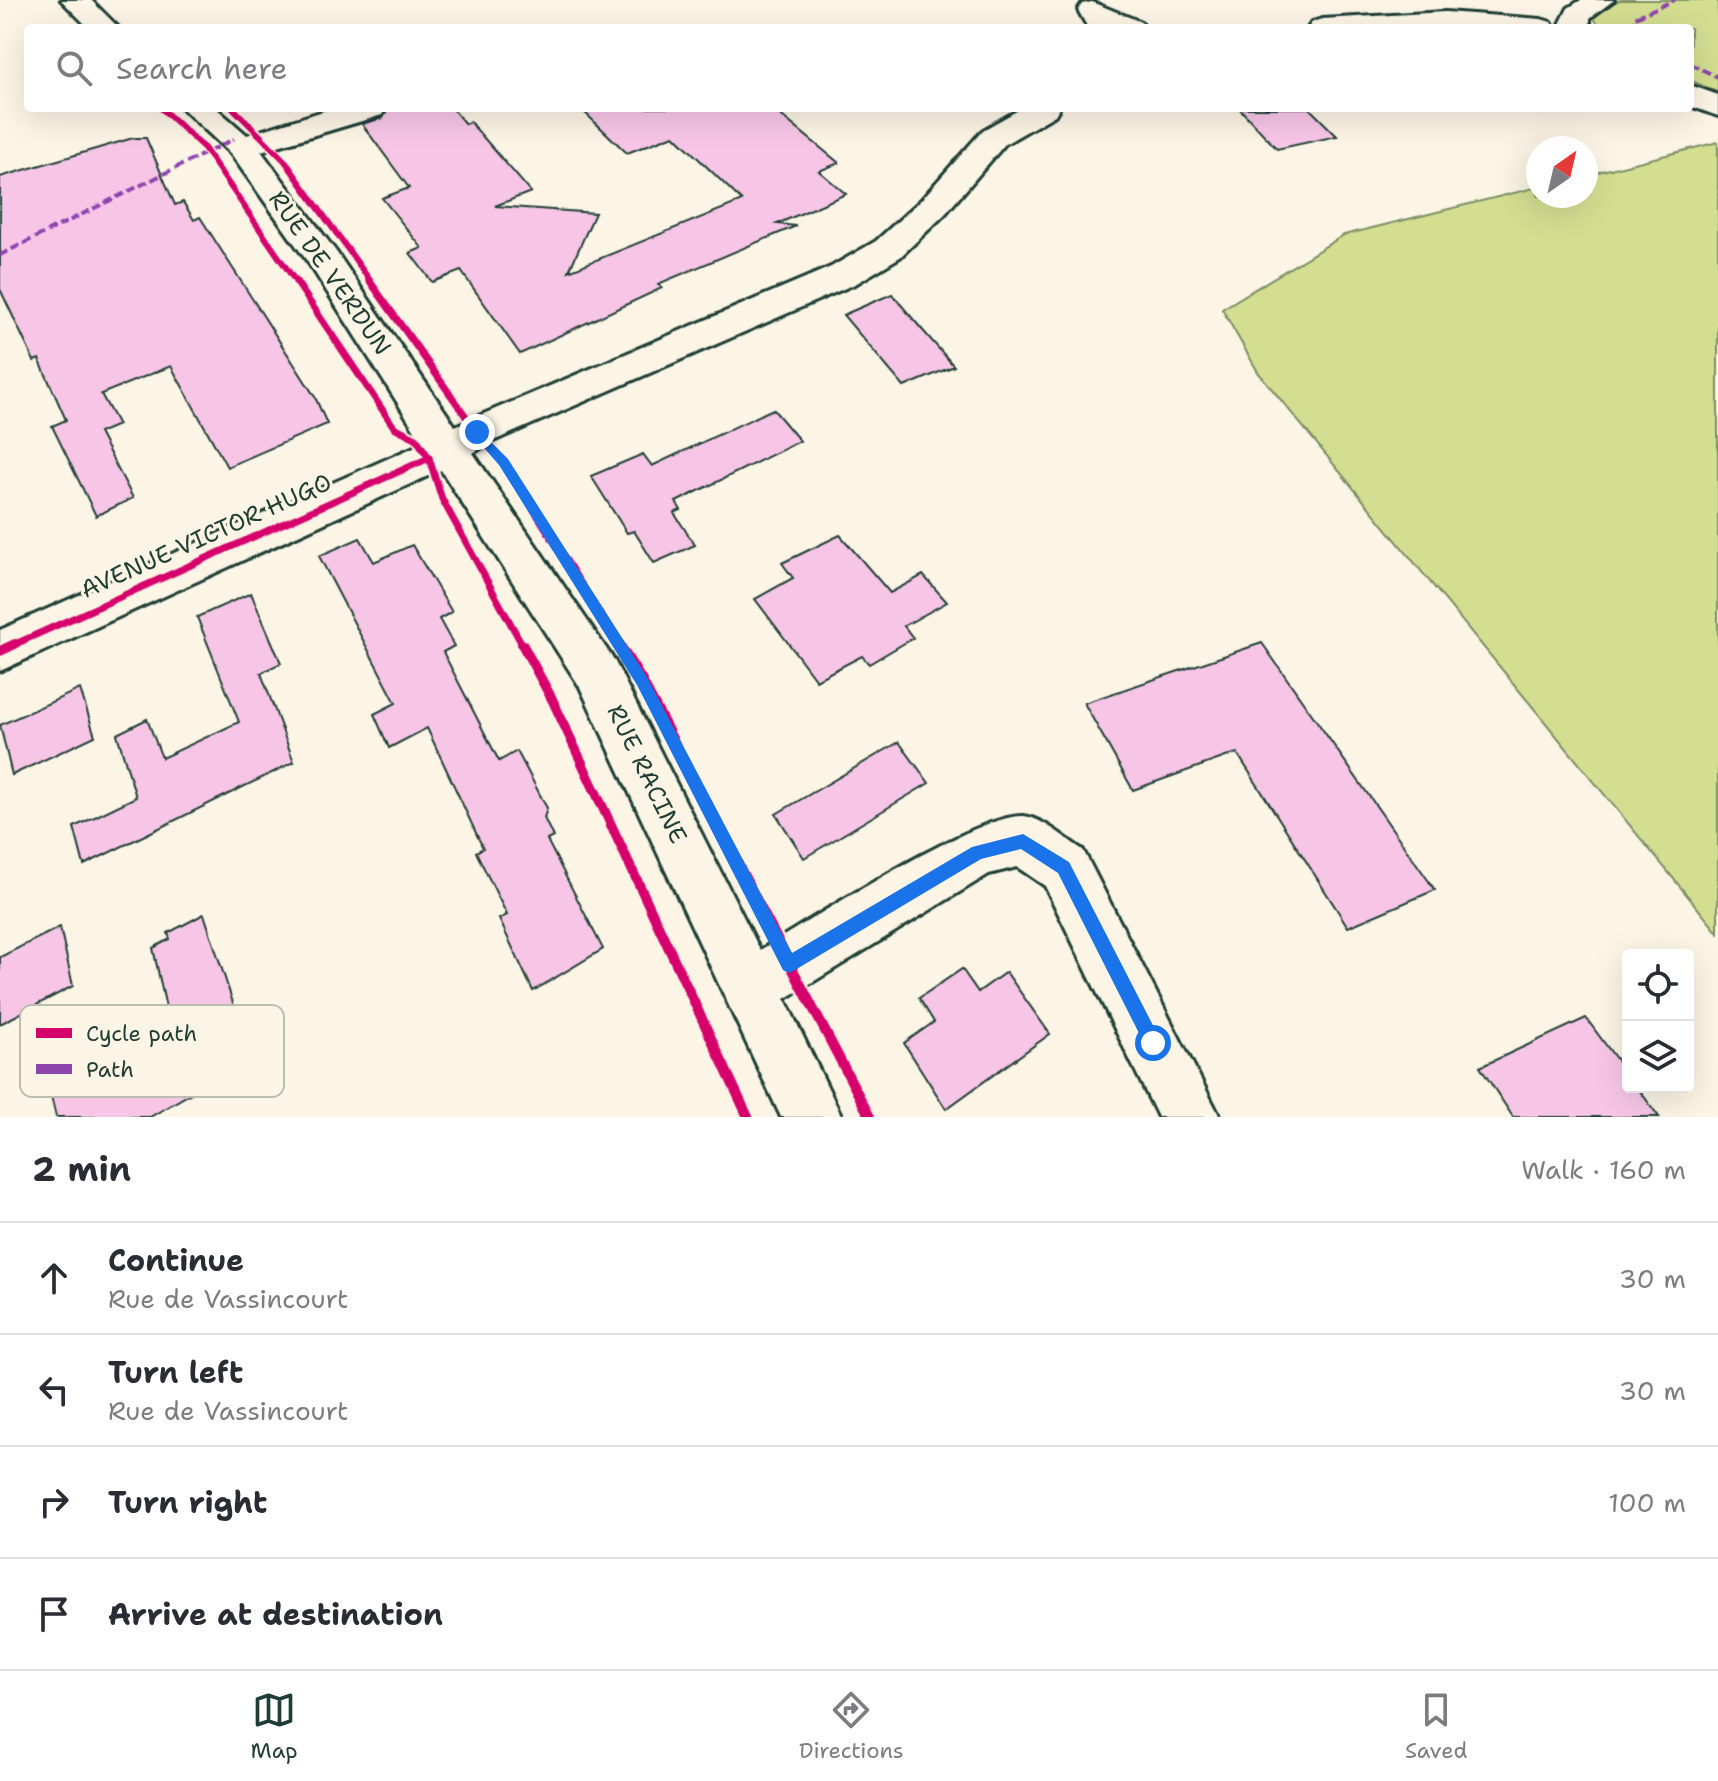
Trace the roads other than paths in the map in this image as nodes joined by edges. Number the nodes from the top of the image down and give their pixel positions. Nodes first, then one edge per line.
1 (75, 0) edge
2 (1600, 0) edge
3 (1090, 13) edge
4 (101, 24) edge
5 (1120, 24) edge
6 (1384, 24) edge
7 (1493, 24) edge
8 (1574, 24) edge
9 (1694, 96) edge
10 (1718, 107) edge
11 (202, 112) edge
12 (355, 112) edge
13 (1037, 112) edge
14 (242, 147) junction
15 (450, 448) junction
16 (0, 651) edge
17 (750, 988) junction
18 (812, 1117) edge
19 (1190, 1117) edge

1 - 4 street
2 - 8 street
3 - 5 street
6 - 7 street
9 - 10 street
11 - 14 street, RUE DE VERDUN
12 - 14 street
13 - 15 street, AVENUE VICTOR HUGO
14 - 15 street, RUE DE VERDUN
15 - 16 street, AVENUE VICTOR HUGO
15 - 17 street, RUE RACINE
17 - 18 street, RUE RACINE
17 - 19 street

